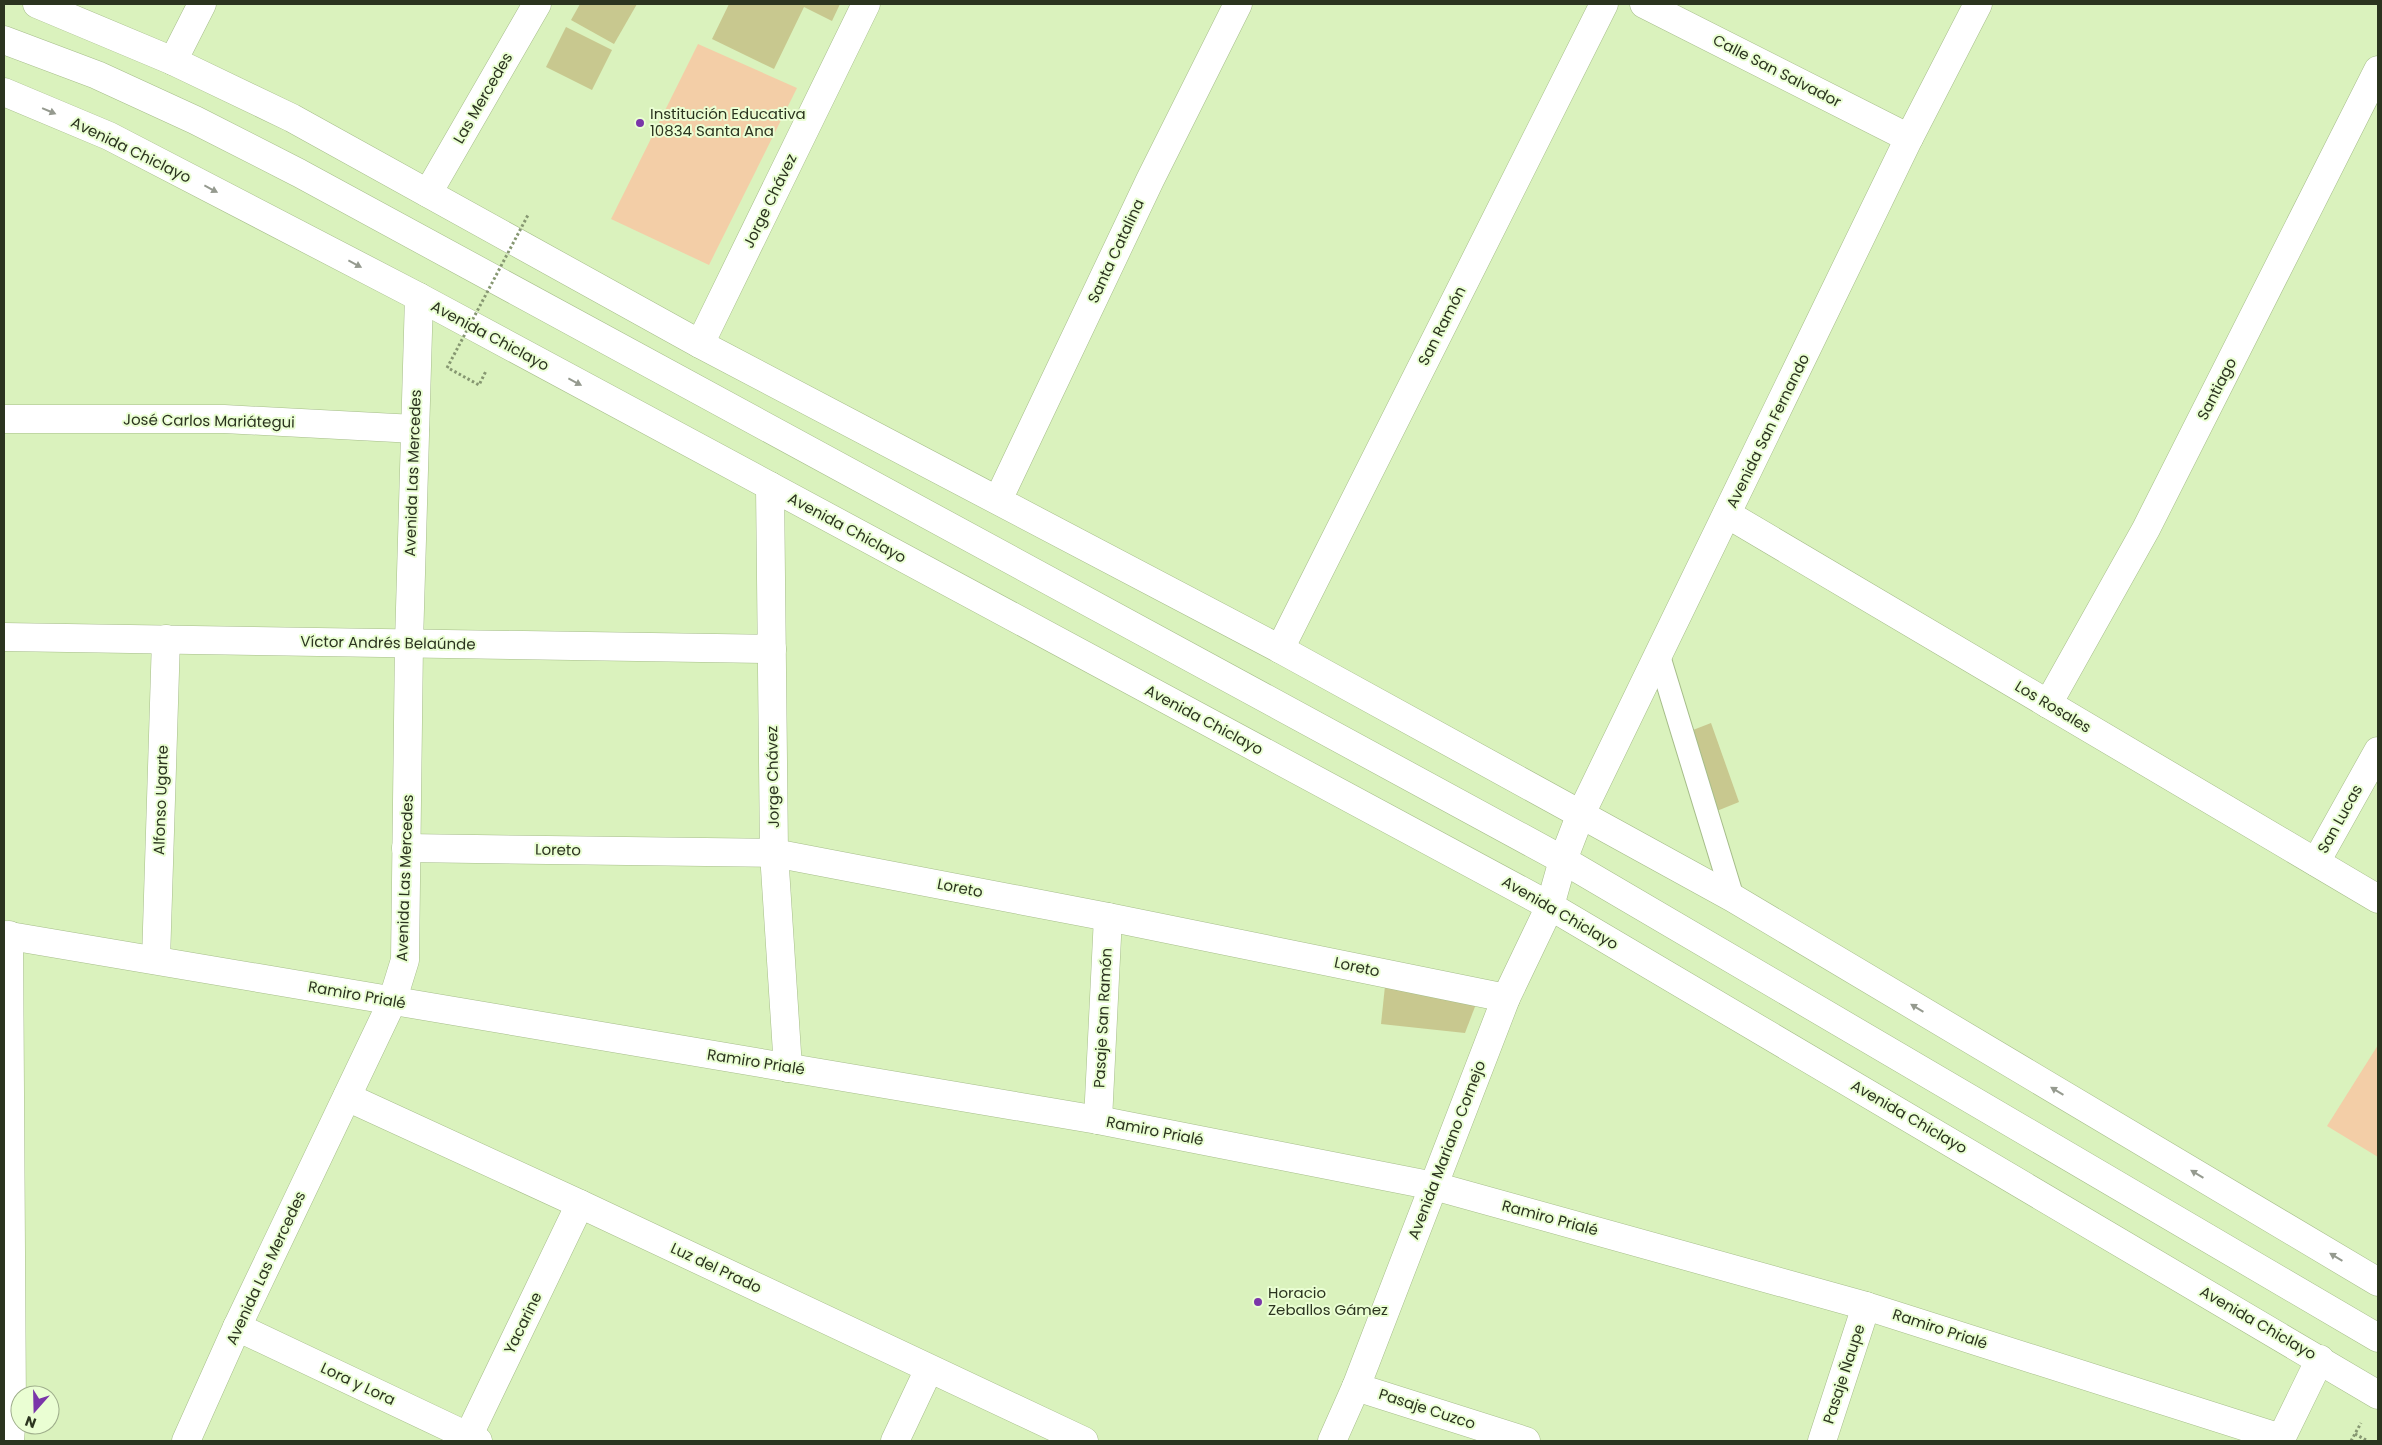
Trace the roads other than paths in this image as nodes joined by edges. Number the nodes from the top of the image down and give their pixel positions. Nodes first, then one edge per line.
1 (37, 4) edge
2 (202, 4) edge
3 (537, 4) edge
4 (866, 4) edge
5 (1238, 4) edge
6 (1604, 4) edge
7 (1644, 4) edge
8 (1978, 4) edge
9 (4, 40) edge
10 (173, 61) junction
11 (2378, 70) edge
12 (4, 92) edge
13 (1909, 138) junction
14 (428, 193) junction
15 (419, 297) junction
16 (700, 344) junction
17 (4, 418) edge
18 (415, 429) junction
19 (770, 486) junction
20 (998, 500) junction
21 (1727, 514) junction
22 (4, 637) edge
23 (166, 639) junction
24 (408, 643) junction
25 (772, 649) junction
26 (1280, 649) junction
27 (1659, 656) junction
28 (2048, 704) junction
29 (2378, 750) edge
30 (1580, 816) junction
31 (406, 848) junction
32 (774, 853) junction
33 (1564, 860) junction
34 (2316, 862) junction
35 (1733, 898) junction
36 (2378, 899) edge
37 (1550, 906) junction
38 (1108, 917) junction
39 (6, 935) edge
40 (156, 960) junction
41 (1506, 998) junction
42 (392, 1002) junction
43 (788, 1068) junction
44 (347, 1097) junction
45 (1098, 1120) junction
46 (1434, 1186) junction
47 (580, 1204) junction
48 (2378, 1282) edge
49 (1866, 1306) junction
50 (237, 1327) junction
51 (2378, 1338) edge
52 (2320, 1359) junction
53 (929, 1369) junction
54 (1356, 1387) junction
55 (2378, 1395) edge
56 (471, 1440) edge
57 (2280, 1440) edge
58 (10, 1441) edge
59 (186, 1441) edge
60 (896, 1441) edge
61 (1084, 1441) edge
62 (1332, 1441) edge
63 (1526, 1441) edge
64 (1822, 1441) edge

1 - 10 street
2 - 10 street
3 - 14 street, Las Mercedes
4 - 16 street, Jorge Chávez
5 - 20 street, Santa Catalina
6 - 26 street, San Ramón
7 - 13 street, Calle San Salvador
8 - 13 street, Avenida San Fernando
9 - 33 street
10 - 14 street
11 - 28 street, Santiago
12 -> 15 street, Avenida Chiclayo
13 - 21 street, Avenida San Fernando
14 - 16 street
15 - 18 street, Avenida Las Mercedes
15 -> 19 street, Avenida Chiclayo
16 - 20 street
17 - 18 street, José Carlos Mariátegui
18 - 24 street, Avenida Las Mercedes
19 - 25 street, Jorge Chávez
19 - 37 street, Avenida Chiclayo
20 - 26 street
21 - 27 street, Avenida San Fernando
21 - 28 street, Los Rosales
22 - 23 street, Víctor Andrés Belaúnde
23 - 24 street, Víctor Andrés Belaúnde
23 - 40 street, Alfonso Ugarte
24 - 25 street, Víctor Andrés Belaúnde
24 - 31 street, Avenida Las Mercedes
25 - 32 street, Jorge Chávez
26 - 30 street
27 - 30 street, Avenida San Fernando
27 - 35 lane
28 - 34 street, Los Rosales
29 - 34 street, San Lucas
30 - 33 street, Avenida San Fernando
30 - 35 street
31 - 32 street, Loreto
31 - 42 street, Avenida Las Mercedes
32 - 38 street, Loreto
32 - 43 street, Jorge Chávez
33 - 37 street, Avenida Mariano Cornejo
33 - 51 street
34 - 36 street, Los Rosales
48 -> 35 street
37 - 41 street, Avenida Mariano Cornejo
37 - 52 street, Avenida Chiclayo
38 - 41 street, Loreto
38 - 45 street, Pasaje San Ramón
39 - 40 street, Ramiro Prialé
39 - 58 street
40 - 42 street, Ramiro Prialé
41 - 46 street, Avenida Mariano Cornejo
42 - 43 street, Ramiro Prialé
42 - 44 street, Avenida Las Mercedes
43 - 45 street, Ramiro Prialé
44 - 47 street, Luz del Prado
44 - 50 street, Avenida Las Mercedes
45 - 46 street, Ramiro Prialé
46 - 49 street, Ramiro Prialé
46 - 54 street, Avenida Mariano Cornejo
47 - 53 street, Luz del Prado
47 - 56 street, Yacarine
49 - 57 street, Ramiro Prialé
49 - 64 street, Pasaje Ñaupe
50 - 56 street, Lora y Lora
50 - 59 street, Avenida Las Mercedes
52 - 55 street, Avenida Chiclayo
52 - 57 street
53 - 60 street
53 - 61 street, Luz del Prado
54 - 62 street, Avenida Mariano Cornejo
54 - 63 street, Pasaje Cuzco

